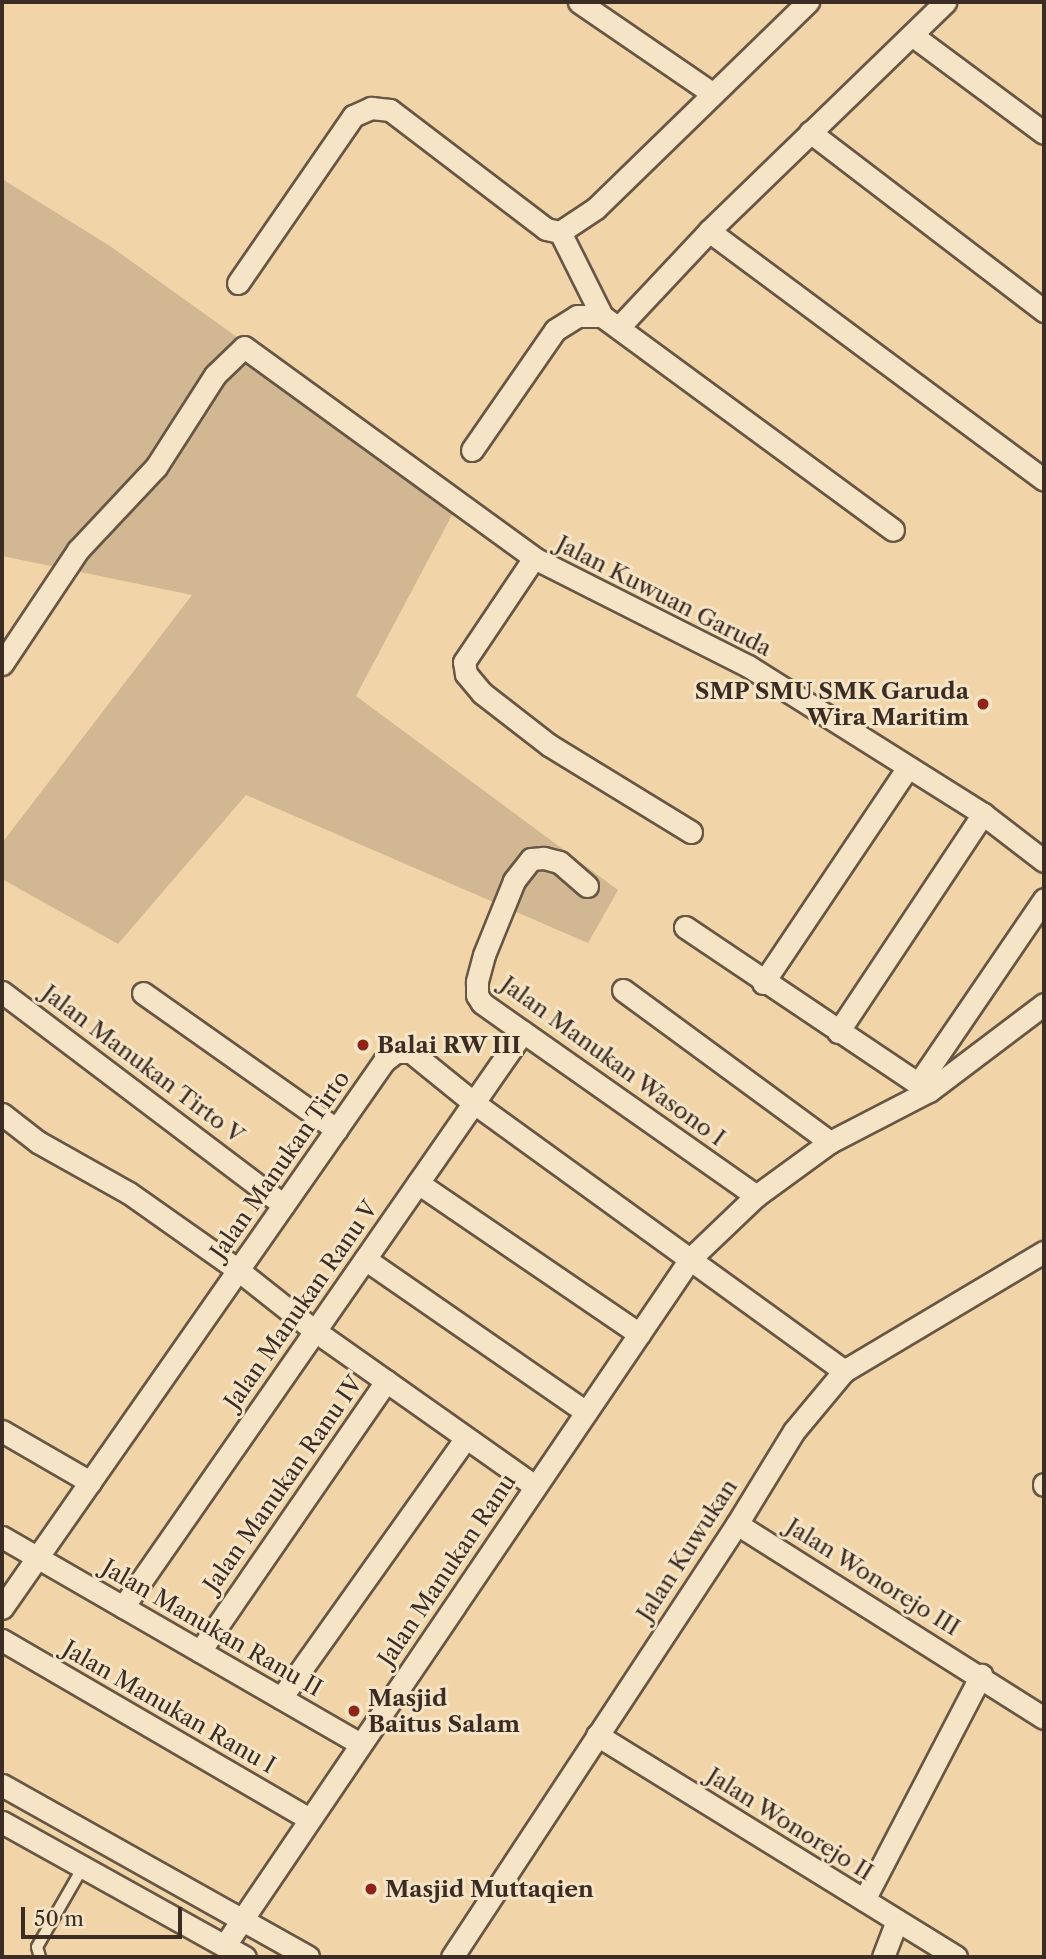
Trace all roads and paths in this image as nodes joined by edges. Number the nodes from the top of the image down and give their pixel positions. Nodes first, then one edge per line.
1 (579, 2) edge
2 (808, 2) edge
3 (945, 2) edge
4 (912, 34) junction
5 (712, 93) junction
6 (810, 132) junction
7 (1044, 134) edge
8 (709, 231) junction
9 (560, 233) junction
10 (238, 283) dead end
11 (1044, 311) edge
12 (611, 321) junction
13 (472, 450) dead end
14 (1044, 480) edge
15 (893, 530) dead end
16 (534, 558) junction
17 (10, 632) edge
18 (2, 664) edge
19 (908, 766) junction
20 (983, 814) junction
21 (691, 832) dead end
22 (1044, 861) edge
23 (587, 886) dead end
24 (1044, 899) edge
25 (685, 927) dead end
26 (764, 983) junction
27 (623, 990) dead end
28 (2, 992) edge
29 (143, 993) dead end
30 (1044, 1004) edge
31 (523, 1032) junction
32 (838, 1032) junction
33 (924, 1088) junction
34 (474, 1103) junction
35 (2, 1114) edge
36 (337, 1130) junction
37 (830, 1142) junction
38 (418, 1183) junction
39 (756, 1196) junction
40 (284, 1205) junction
41 (1044, 1252) edge
42 (365, 1259) junction
43 (690, 1259) junction
44 (238, 1270) junction
45 (315, 1331) junction
46 (639, 1334) junction
47 (844, 1371) junction
48 (386, 1381) junction
49 (586, 1412) junction
50 (2, 1431) edge
51 (465, 1439) junction
52 (90, 1482) junction
53 (535, 1486) junction
54 (737, 1524) junction
55 (2, 1537) edge
56 (37, 1558) junction
57 (123, 1607) junction
58 (2, 1608) edge
59 (2, 1640) edge
60 (200, 1651) junction
61 (981, 1675) junction
62 (281, 1698) junction
63 (1044, 1718) edge
64 (597, 1735) junction
65 (361, 1744) junction
66 (2, 1785) edge
67 (309, 1819) junction
68 (2, 1822) edge
69 (83, 1867) junction
70 (864, 1900) junction
71 (241, 1919) junction
72 (897, 1921) junction
73 (225, 1945) junction
74 (40, 1957) edge
75 (245, 1957) edge
76 (308, 1957) edge
77 (452, 1957) edge
78 (883, 1957) edge
79 (956, 1957) edge

1 - 5 street
2 - 5 street
3 - 4 street
4 - 6 street
4 - 7 street
5 - 9 street
6 - 8 street
6 - 11 street
8 - 12 street
8 - 14 street
9 - 10 street
9 - 12 street
12 - 13 street
12 - 15 street
16 - 17 street
16 - 19 street, Jalan Kuwuan Garuda
16 - 21 street, Jalan Kuwuan Garuda
17 - 18 street
19 - 20 street, Jalan Kuwuan Garuda
19 - 26 street
20 - 22 street, Jalan Kuwuan Garuda
20 - 32 street
23 - 31 street, Jalan Manukan Wasono I
24 - 33 street
25 - 26 street
26 - 32 street
27 - 37 street
28 - 40 street, Jalan Manukan Tirto V
29 - 36 street
30 - 33 street, Jalan Manukan Ranu
31 - 34 street, Jalan Manukan Ranu V
31 - 39 street, Jalan Manukan Wasono I
32 - 33 street
33 - 37 street, Jalan Manukan Ranu
34 - 36 street, Jalan Manukan Tirto
34 - 38 street, Jalan Manukan Ranu V
34 - 43 street, Jalan Manukan Tirto
35 - 44 street
36 - 40 street, Jalan Manukan Tirto
37 - 39 street, Jalan Manukan Ranu
38 - 42 street, Jalan Manukan Ranu V
38 - 46 street
39 - 43 street, Jalan Manukan Ranu
40 - 44 street, Jalan Manukan Tirto
41 - 47 street, Jalan Kuwukan
42 - 45 street, Jalan Manukan Ranu V
42 - 49 street
43 - 46 street, Jalan Manukan Ranu
43 - 47 street, Jalan Manukan Tirto
44 - 45 street
44 - 52 street, Jalan Manukan Tirto
45 - 48 street
45 - 57 street, Jalan Manukan Ranu V
46 - 49 street, Jalan Manukan Ranu
47 - 54 street, Jalan Kuwukan
48 - 51 street
48 - 60 street, Jalan Manukan Ranu IV
49 - 53 street, Jalan Manukan Ranu
50 - 52 street
51 - 53 street
51 - 62 street
52 - 56 street, Jalan Manukan Tirto
53 - 65 street, Jalan Manukan Ranu
54 - 61 street, Jalan Wonorejo III
54 - 64 street, Jalan Kuwukan
55 - 56 street, Jalan Manukan Ranu II
56 - 57 street, Jalan Manukan Ranu II
56 - 58 street, Jalan Manukan Tirto
57 - 60 street, Jalan Manukan Ranu II
59 - 67 street, Jalan Manukan Ranu I
60 - 62 street, Jalan Manukan Ranu II
61 - 63 street, Jalan Wonorejo III
61 - 70 street
62 - 65 street, Jalan Manukan Ranu II
64 - 70 street, Jalan Wonorejo II
64 - 77 street, Jalan Kuwukan
65 - 67 street, Jalan Manukan Ranu
66 - 71 street
67 - 71 street, Jalan Manukan Ranu
68 - 69 street
69 - 73 street
69 - 74 lane
70 - 72 street, Jalan Wonorejo II
71 - 73 street, Jalan Manukan Ranu
71 - 76 street
72 - 78 street
72 - 79 street, Jalan Wonorejo II
73 - 75 street

